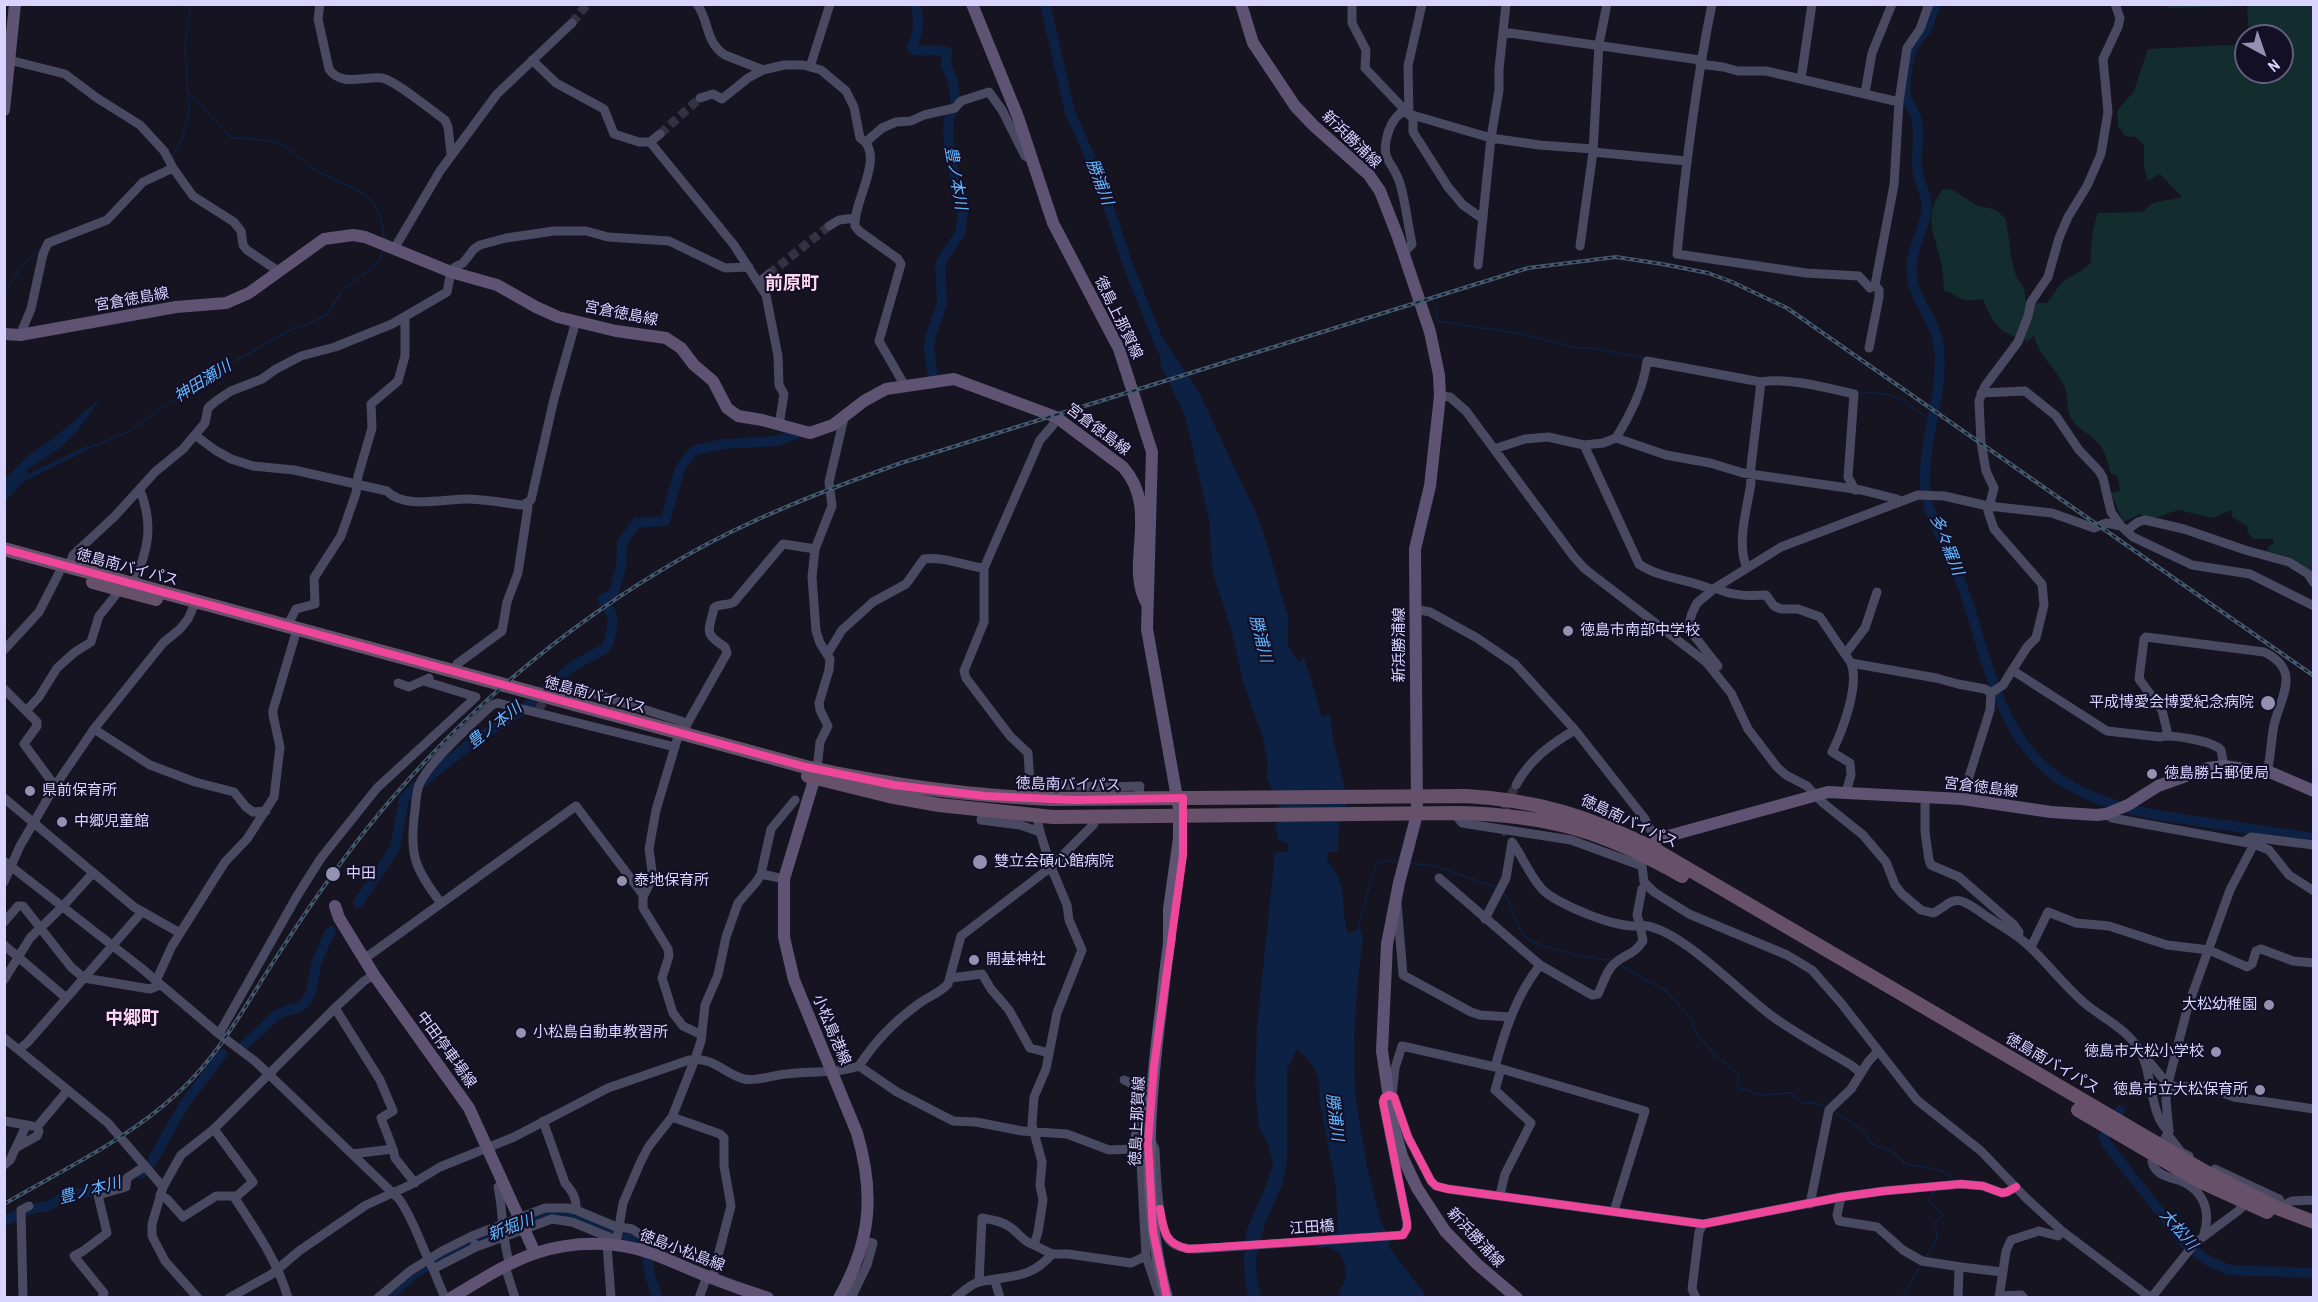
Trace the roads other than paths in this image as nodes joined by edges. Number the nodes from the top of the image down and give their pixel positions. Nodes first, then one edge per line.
1 (15, 4) edge
2 (321, 4) edge
3 (697, 4) edge
4 (830, 4) edge
5 (972, 4) edge
6 (1241, 4) edge
7 (1352, 4) edge
8 (1422, 4) edge
9 (1506, 4) edge
10 (1606, 4) edge
11 (1712, 4) edge
12 (1812, 4) edge
13 (1892, 4) edge
14 (1929, 4) edge
15 (2115, 4) edge
16 (572, 23) tunnel mouth
17 (1503, 32) junction
18 (1599, 45) junction
19 (9, 60) junction
20 (532, 60) junction
21 (1700, 62) junction
22 (810, 67) junction
23 (763, 70) junction
24 (1801, 79) junction
25 (1865, 93) junction
26 (700, 98) tunnel mouth
27 (1899, 102) junction
28 (4, 110) edge
29 (1408, 114) junction
30 (660, 134) tunnel mouth
31 (1491, 138) junction
32 (867, 141) junction
33 (650, 142) junction
34 (1593, 150) junction
35 (451, 154) junction
36 (1031, 158) junction
37 (1686, 161) junction
38 (173, 168) junction
39 (855, 218) junction
40 (1483, 219) junction
41 (829, 226) tunnel mouth
42 (1580, 246) dead end
43 (394, 249) junction
44 (1404, 253) junction
45 (1478, 265) dead end
46 (748, 267) junction
47 (278, 271) junction
48 (452, 272) junction
49 (769, 274) tunnel mouth
50 (759, 282) junction
51 (1875, 285) junction
52 (405, 317) junction
53 (576, 321) junction
54 (4, 334) edge
55 (20, 335) junction
56 (1869, 348) dead end
57 (1761, 382) junction
58 (905, 386) junction
59 (1981, 393) junction
60 (1440, 396) junction
61 (1056, 417) junction
62 (844, 418) junction
63 (779, 424) junction
64 (195, 435) junction
65 (1616, 438) junction
66 (1584, 445) junction
67 (1494, 449) junction
68 (1750, 474) junction
69 (356, 484) junction
70 (140, 490) junction
71 (1855, 490) junction
72 (1900, 501) junction
73 (527, 504) junction
74 (1988, 506) junction
75 (2111, 512) junction
76 (2106, 523) junction
77 (2123, 529) junction
78 (815, 549) junction
79 (6, 554) edge
80 (984, 568) junction
81 (1747, 568) junction
82 (64, 569) junction
83 (2313, 583) edge
84 (124, 584) junction
85 (1714, 589) junction
86 (1878, 592) dead end
87 (1146, 604) junction
88 (194, 605) junction
89 (2313, 606) edge
90 (1415, 609) junction
91 (291, 631) junction
92 (4, 650) edge
93 (828, 653) junction
94 (1845, 654) junction
95 (1851, 663) junction
96 (457, 664) dead end
97 (2012, 670) junction
98 (1722, 679) junction
99 (401, 684) dead end
100 (4, 689) edge
101 (551, 691) dead end
102 (1994, 691) junction
103 (26, 711) junction
104 (94, 729) junction
105 (1575, 730) junction
106 (2168, 735) junction
107 (680, 736) junction
108 (2224, 766) junction
109 (2267, 772) junction
110 (817, 773) junction
111 (1516, 785) tunnel mouth
112 (55, 786) junction
113 (2313, 790) edge
114 (1846, 792) junction
115 (909, 793) junction
116 (1413, 796) junction
117 (1810, 796) junction
118 (1925, 797) junction
119 (4, 798) edge
120 (1051, 799) junction
121 (1138, 799) junction
122 (1962, 799) junction
123 (795, 800) dead end
124 (1183, 808) junction
125 (266, 811) junction
126 (983, 811) junction
127 (1458, 813) junction
128 (2108, 813) junction
129 (1413, 814) junction
130 (1520, 816) junction
131 (33, 823) junction
132 (1094, 824) dead end
133 (2244, 841) junction
134 (2313, 845) edge
135 (1648, 852) junction
136 (8, 863) edge
137 (1051, 867) junction
138 (93, 873) junction
139 (761, 874) junction
140 (1439, 878) dead end
141 (784, 879) junction
142 (4, 882) edge
143 (1642, 889) junction
144 (2313, 891) edge
145 (645, 893) junction
146 (1396, 901) junction
147 (441, 903) junction
148 (63, 906) junction
149 (335, 906) dead end
150 (1676, 907) junction
151 (141, 913) junction
152 (1485, 919) junction
153 (4, 922) edge
154 (1640, 925) junction
155 (41, 928) junction
156 (180, 933) junction
157 (2018, 937) junction
158 (4, 945) edge
159 (113, 947) junction
160 (2031, 947) junction
161 (2209, 950) junction
162 (19, 956) junction
163 (364, 959) junction
164 (2313, 963) edge
165 (1540, 965) junction
166 (374, 975) junction
167 (84, 978) junction
168 (951, 978) junction
169 (4, 980) edge
170 (158, 983) junction
171 (65, 997) junction
172 (335, 1008) junction
173 (1510, 1017) junction
174 (219, 1034) junction
175 (702, 1035) junction
176 (4, 1038) edge
177 (19, 1049) junction
178 (1878, 1051) junction
179 (1049, 1053) junction
180 (695, 1059) junction
181 (2144, 1060) junction
182 (859, 1066) junction
183 (1498, 1068) junction
184 (832, 1072) junction
185 (268, 1073) junction
186 (1861, 1073) junction
187 (1124, 1080) dead end
188 (1153, 1083) junction
189 (2168, 1083) junction
190 (68, 1090) junction
191 (1390, 1095) junction
192 (2313, 1109) edge
193 (1141, 1114) junction
194 (672, 1117) junction
195 (543, 1120) junction
196 (4, 1121) edge
197 (26, 1126) junction
198 (37, 1127) junction
199 (214, 1129) junction
200 (1034, 1131) junction
201 (1149, 1138) junction
202 (2163, 1142) junction
203 (17, 1147) junction
204 (487, 1148) junction
205 (393, 1149) junction
206 (352, 1154) junction
207 (4, 1165) edge
208 (147, 1168) junction
209 (415, 1183) junction
210 (504, 1185) junction
211 (2016, 1187) junction
212 (162, 1191) junction
213 (393, 1193) junction
214 (1500, 1195) junction
215 (234, 1197) junction
216 (1841, 1197) junction
217 (2313, 1200) edge
218 (2246, 1203) junction
219 (1810, 1204) junction
220 (2277, 1209) junction
221 (24, 1210) dead end
222 (576, 1210) junction
223 (1614, 1211) junction
224 (2313, 1222) edge
225 (521, 1224) junction
226 (1703, 1224) junction
227 (502, 1231) junction
228 (2313, 1231) edge
229 (2062, 1232) junction
230 (2204, 1234) junction
231 (615, 1237) junction
232 (864, 1241) junction
233 (643, 1245) junction
234 (1034, 1245) junction
235 (535, 1254) junction
236 (1052, 1254) junction
237 (1146, 1256) junction
238 (430, 1264) junction
239 (508, 1265) junction
240 (1961, 1268) junction
241 (278, 1269) junction
242 (2002, 1272) junction
243 (709, 1277) junction
244 (995, 1281) junction
245 (979, 1282) junction
246 (1999, 1297) edge
247 (23, 1298) edge
248 (102, 1298) edge
249 (198, 1298) edge
250 (229, 1298) edge
251 (288, 1298) edge
252 (378, 1298) edge
253 (445, 1298) edge
254 (450, 1298) edge
255 (515, 1298) edge
256 (611, 1298) edge
257 (699, 1298) edge
258 (768, 1298) edge
259 (839, 1298) edge
260 (851, 1298) edge
261 (955, 1298) edge
262 (1000, 1298) edge
263 (1160, 1298) edge
264 (1167, 1298) edge
265 (1517, 1298) edge
266 (1696, 1298) edge
267 (1958, 1298) edge
268 (2024, 1298) edge
269 (2151, 1298) edge

1 - 19 main road
2 - 35 street
3 - 23 street
4 - 22 street
5 - 36 main road, 徳島上那賀線
6 - 44 main road, 新浜勝浦線
7 - 29 street
8 - 29 street
9 - 17 street
10 - 18 street
11 - 21 street
12 - 24 street
13 - 25 street
14 - 27 street
15 - 59 street
16 - 20 street
17 - 18 street
17 - 31 street
18 - 21 street
18 - 34 street
19 - 28 main road
19 - 38 street
20 - 33 street
20 - 35 street
21 - 24 street
21 - 37 street
22 - 23 street
22 - 32 street
23 - 26 street
24 - 25 street
25 - 27 street
27 - 51 street
29 - 31 street
29 - 40 street
29 - 44 street
30 - 33 street
31 - 34 street
31 - 40 street
32 - 36 street
32 - 39 street
33 - 46 street
34 - 37 street
34 - 42 street
35 - 43 street
36 - 87 main road, 徳島上那賀線
37 - 51 street
38 - 47 street
38 - 55 street
39 - 41 street
39 - 58 street
40 - 45 street
43 - 47 main road, 宮倉徳島線
43 - 48 main road, 宮倉徳島線
44 - 60 main road, 新浜勝浦線
46 - 48 street
46 - 50 street
47 - 55 main road, 宮倉徳島線
48 - 52 street
48 - 53 main road, 宮倉徳島線
49 - 50 street
50 - 63 street
51 - 56 street
52 - 64 street
52 - 69 street
53 - 63 main road, 宮倉徳島線
53 - 73 street
54 - 55 main road, 宮倉徳島線
57 - 65 street
57 - 68 street
57 - 71 street
58 - 61 main road, 宮倉徳島線
58 - 62 main road, 宮倉徳島線
59 - 74 street
59 - 75 street
60 - 67 street
60 - 90 main road, 新浜勝浦線
61 - 80 street
61 - 87 main road, 宮倉徳島線
62 - 63 main road, 宮倉徳島線
62 - 78 street
64 - 69 street
64 - 70 street
65 - 66 street
65 - 68 street
66 - 67 street
66 - 85 street
67 - 98 street
68 - 71 street
68 - 81 street
69 - 73 street
69 - 91 street
70 - 82 street
70 - 84 street
71 - 72 street
72 - 74 street
72 - 81 street
73 - 96 street
74 - 76 street
74 - 97 street
75 - 76 street
75 - 77 street
76 - 77 street
77 - 83 street
77 - 89 street
78 - 93 street
78 - 107 street
79 - 82 highway, 徳島南バイパス
80 - 93 street
80 - 121 street
81 - 85 street
82 - 84 highway, 徳島南バイパス
82 - 92 street
84 - 88 highway, 徳島南バイパス
84 - 103 street
85 - 94 street
85 - 98 street
86 - 94 street
87 - 124 main road, 徳島上那賀線
88 - 91 highway, 徳島南バイパス
88 - 104 street
90 - 105 street
90 - 116 main road, 新浜勝浦線
91 - 107 highway, 徳島南バイパス
91 - 125 street
93 - 110 street
94 - 95 street
95 - 102 street
95 - 114 street
97 - 102 street
97 - 106 street
98 - 117 street
99 - 174 street
100 - 103 street
101 - 107 street
102 - 122 street
103 - 112 street
104 - 112 street
104 - 125 street
105 - 111 street
105 - 135 street
106 - 108 street
106 - 109 street
107 - 110 highway, 徳島南バイパス
107 - 145 street
107 - 147 street
108 - 109 main road, 宮倉徳島線
108 - 128 main road, 宮倉徳島線
109 - 113 main road, 宮倉徳島線
110 - 115 highway, 徳島南バイパス
110 - 141 main road, 小松島港線
112 - 131 street
114 - 117 main road, 宮倉徳島線
114 - 118 main road, 宮倉徳島線
115 - 120 highway, 徳島南バイパス
115 - 126 highway, 徳島南バイパス
116 - 124 highway, 徳島南バイパス
116 - 129 main road, 新浜勝浦線
116 - 130 highway
116 - 135 highway, 徳島南バイパス
117 - 135 main road, 宮倉徳島線
117 - 157 street
118 - 122 main road, 宮倉徳島線
118 - 157 street
119 - 131 street
120 - 121 highway, 徳島南バイパス
120 - 124 highway
121 - 124 highway, 徳島南バイパス
122 - 128 main road, 宮倉徳島線
123 - 139 street
124 - 126 highway, 徳島南バイパス
124 - 129 highway, 徳島南バイパス
124 - 188 main road, 徳島上那賀線
125 - 156 street
126 - 137 street
127 - 129 highway, 徳島南バイパス
127 - 130 highway, 徳島南バイパス
127 - 135 street
128 - 133 street
129 - 146 main road, 新浜勝浦線
130 - 135 highway, 徳島南バイパス
131 - 136 street
131 - 138 street
132 - 137 street
133 - 134 street
133 - 144 street
133 - 161 street
135 - 143 street
135 - 150 street
135 - 202 highway, 徳島南バイパス
136 - 142 street
136 - 148 street
137 - 168 street
137 - 179 street
138 - 148 street
138 - 151 street
139 - 141 street
139 - 175 street
140 - 152 street
141 - 184 main road, 小松島港線
143 - 150 street
143 - 154 street
145 - 147 street
145 - 175 street
146 - 173 street
146 - 191 main road, 新浜勝浦線
147 - 163 street
148 - 155 street
148 - 159 street
149 - 163 main road, 中田停車場線
150 - 178 street
151 - 156 street
151 - 159 street
152 - 154 street
152 - 165 street
153 - 155 street
154 - 165 street
154 - 186 street
155 - 162 street
155 - 167 street
156 - 170 street
157 - 160 street
158 - 162 street
159 - 167 street
159 - 170 street
160 - 161 street
160 - 181 street
161 - 164 street
161 - 189 street
162 - 169 street
162 - 171 street
163 - 166 main road, 中田停車場線
165 - 173 street
166 - 172 street
166 - 204 main road, 中田停車場線
167 - 170 street
167 - 171 street
168 - 179 street
168 - 182 street
170 - 174 street
171 - 177 street
172 - 185 street
172 - 205 street
173 - 183 street
174 - 185 street
175 - 180 street
176 - 177 street
177 - 190 street
178 - 186 street
178 - 211 street
179 - 200 street
180 - 184 street
180 - 194 street
180 - 195 street
181 - 189 street
181 - 202 street
182 - 184 street
182 - 200 street
183 - 191 street
183 - 214 street
183 - 223 street
184 - 232 main road, 小松島港線
185 - 199 street
185 - 206 street
186 - 219 street
187 - 193 street
188 - 193 street
188 - 201 main road, 徳島上那賀線
189 - 192 street
189 - 202 street
190 - 198 street
190 - 208 street
191 - 201 street, 江田橋
191 - 214 street
191 - 265 main road, 新浜勝浦線
193 - 200 street
193 - 201 street, 江田橋
194 - 231 street
194 - 243 street
195 - 204 street
195 - 222 street
196 - 197 street
197 - 198 street
197 - 203 street
198 - 203 street
199 - 212 street
199 - 215 street
200 - 234 street
201 - 237 street
201 - 264 main road, 徳島上那賀線
202 - 218 highway, 徳島南バイパス
202 - 220 highway, 徳島南バイパス
202 - 230 street
203 - 207 street
204 - 209 street
204 - 210 main road, 中田停車場線
205 - 206 street
205 - 209 street
206 - 213 street
208 - 212 street
208 - 248 street
209 - 213 street
210 - 225 main road, 中田停車場線
210 - 227 street
211 - 216 street
211 - 229 street
212 - 215 street
212 - 249 street
213 - 238 street
213 - 241 street
214 - 223 street
215 - 241 street
216 - 219 street
216 - 240 street
217 - 220 street
218 - 220 highway, 徳島南バイパス
218 - 230 street
219 - 226 street
220 - 224 highway, 徳島南バイパス
220 - 228 highway, 徳島南バイパス
221 - 247 street
222 - 225 street
222 - 231 street
223 - 226 street
225 - 227 street
225 - 231 street
225 - 235 main road, 中田停車場線
226 - 266 street
227 - 238 street
227 - 239 street
229 - 242 street
229 - 269 street
230 - 269 street
231 - 233 main road, 徳島小松島線
231 - 233 street
231 - 235 main road, 徳島小松島線
231 - 256 street
232 - 259 main road, 小松島港線
232 - 260 street
233 - 243 main road, 徳島小松島線
234 - 236 street
234 - 245 street
235 - 239 main road, 徳島小松島線
236 - 237 street
236 - 244 street
237 - 263 street
238 - 252 street
238 - 253 street
239 - 254 main road, 徳島小松島線
239 - 255 street
240 - 242 street
240 - 267 street
241 - 250 street
241 - 251 street
242 - 246 street
243 - 257 street
243 - 258 main road, 徳島小松島線
244 - 245 street
244 - 262 street
245 - 261 street
246 - 268 street

